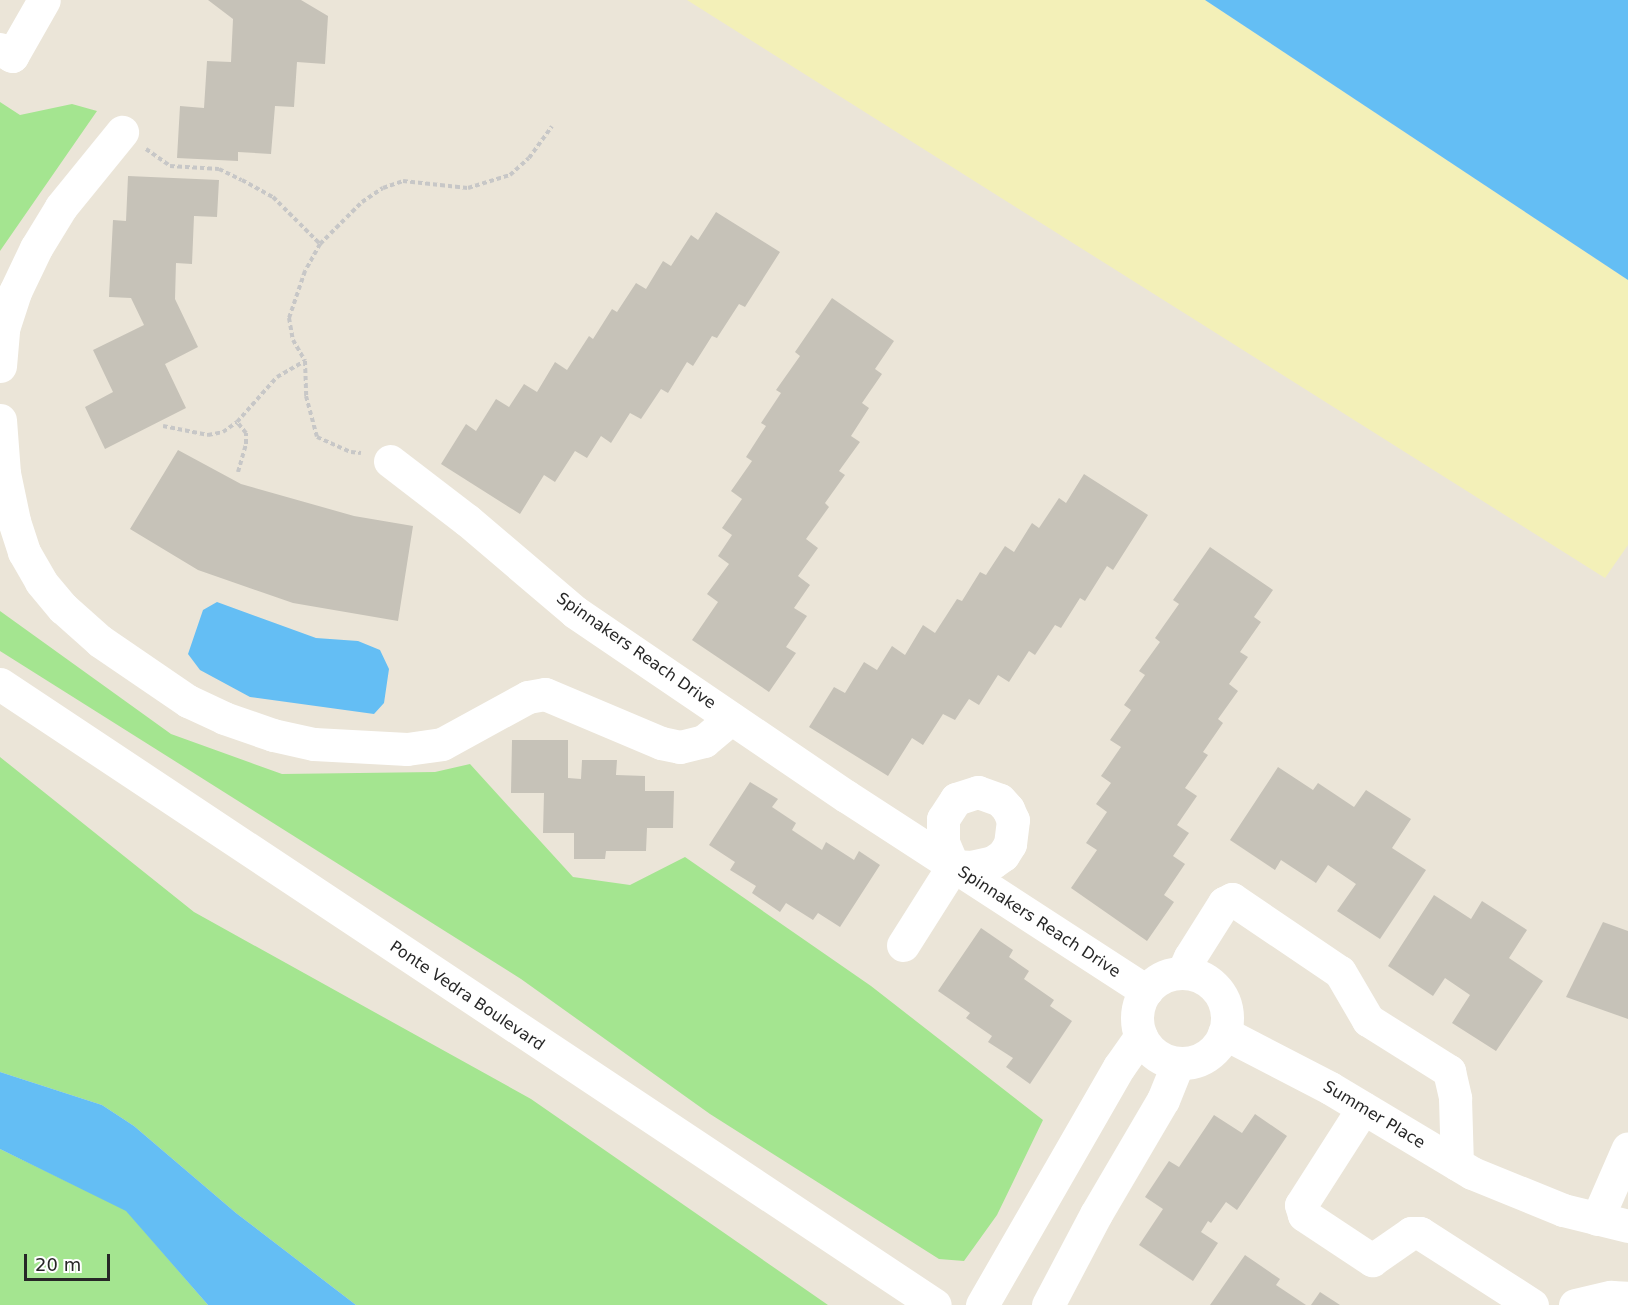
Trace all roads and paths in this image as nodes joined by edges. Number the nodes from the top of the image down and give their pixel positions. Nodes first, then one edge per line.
1 (44, 0) edge
2 (0, 49) edge
3 (552, 126) dead end
4 (122, 132) joint
5 (320, 244) junction
6 (305, 361) junction
7 (0, 366) edge
8 (0, 420) edge
9 (237, 422) junction
10 (163, 426) dead end
11 (390, 461) joint
12 (238, 472) dead end
13 (0, 684) edge
14 (731, 718) junction
15 (953, 866) junction
16 (903, 945) dead end
17 (1183, 972) junction
18 (1146, 991) junction
19 (1224, 1033) junction
20 (1141, 1035) junction
21 (1178, 1063) junction
22 (1363, 1108) junction
23 (1628, 1148) edge
24 (1456, 1164) junction
25 (1612, 1223) edge
26 (1628, 1298) edge
27 (935, 1305) edge
28 (982, 1305) edge
29 (1048, 1305) edge
30 (1532, 1305) edge
31 (1575, 1305) edge

1 - 2 street
3 - 5 path
4 - 5 path
4 - 7 street
5 - 6 path
6 - 9 path
6 - 11 path
8 - 14 street
9 - 10 path
9 - 12 path
11 - 14 street, Spinnakers Reach Drive
13 - 27 street, Ponte Vedra Boulevard
14 - 15 street, Spinnakers Reach Drive
15 - 16 street
15 - 18 street, Spinnakers Reach Drive
17 - 18 street
17 - 19 street
17 - 24 street
18 - 20 street
19 - 21 street
19 - 22 street, Summer Place
20 - 21 street
20 - 28 street
21 - 29 street
22 - 24 street, Summer Place
22 - 30 street
23 - 25 street
24 - 25 street, Summer Place
26 - 31 street

